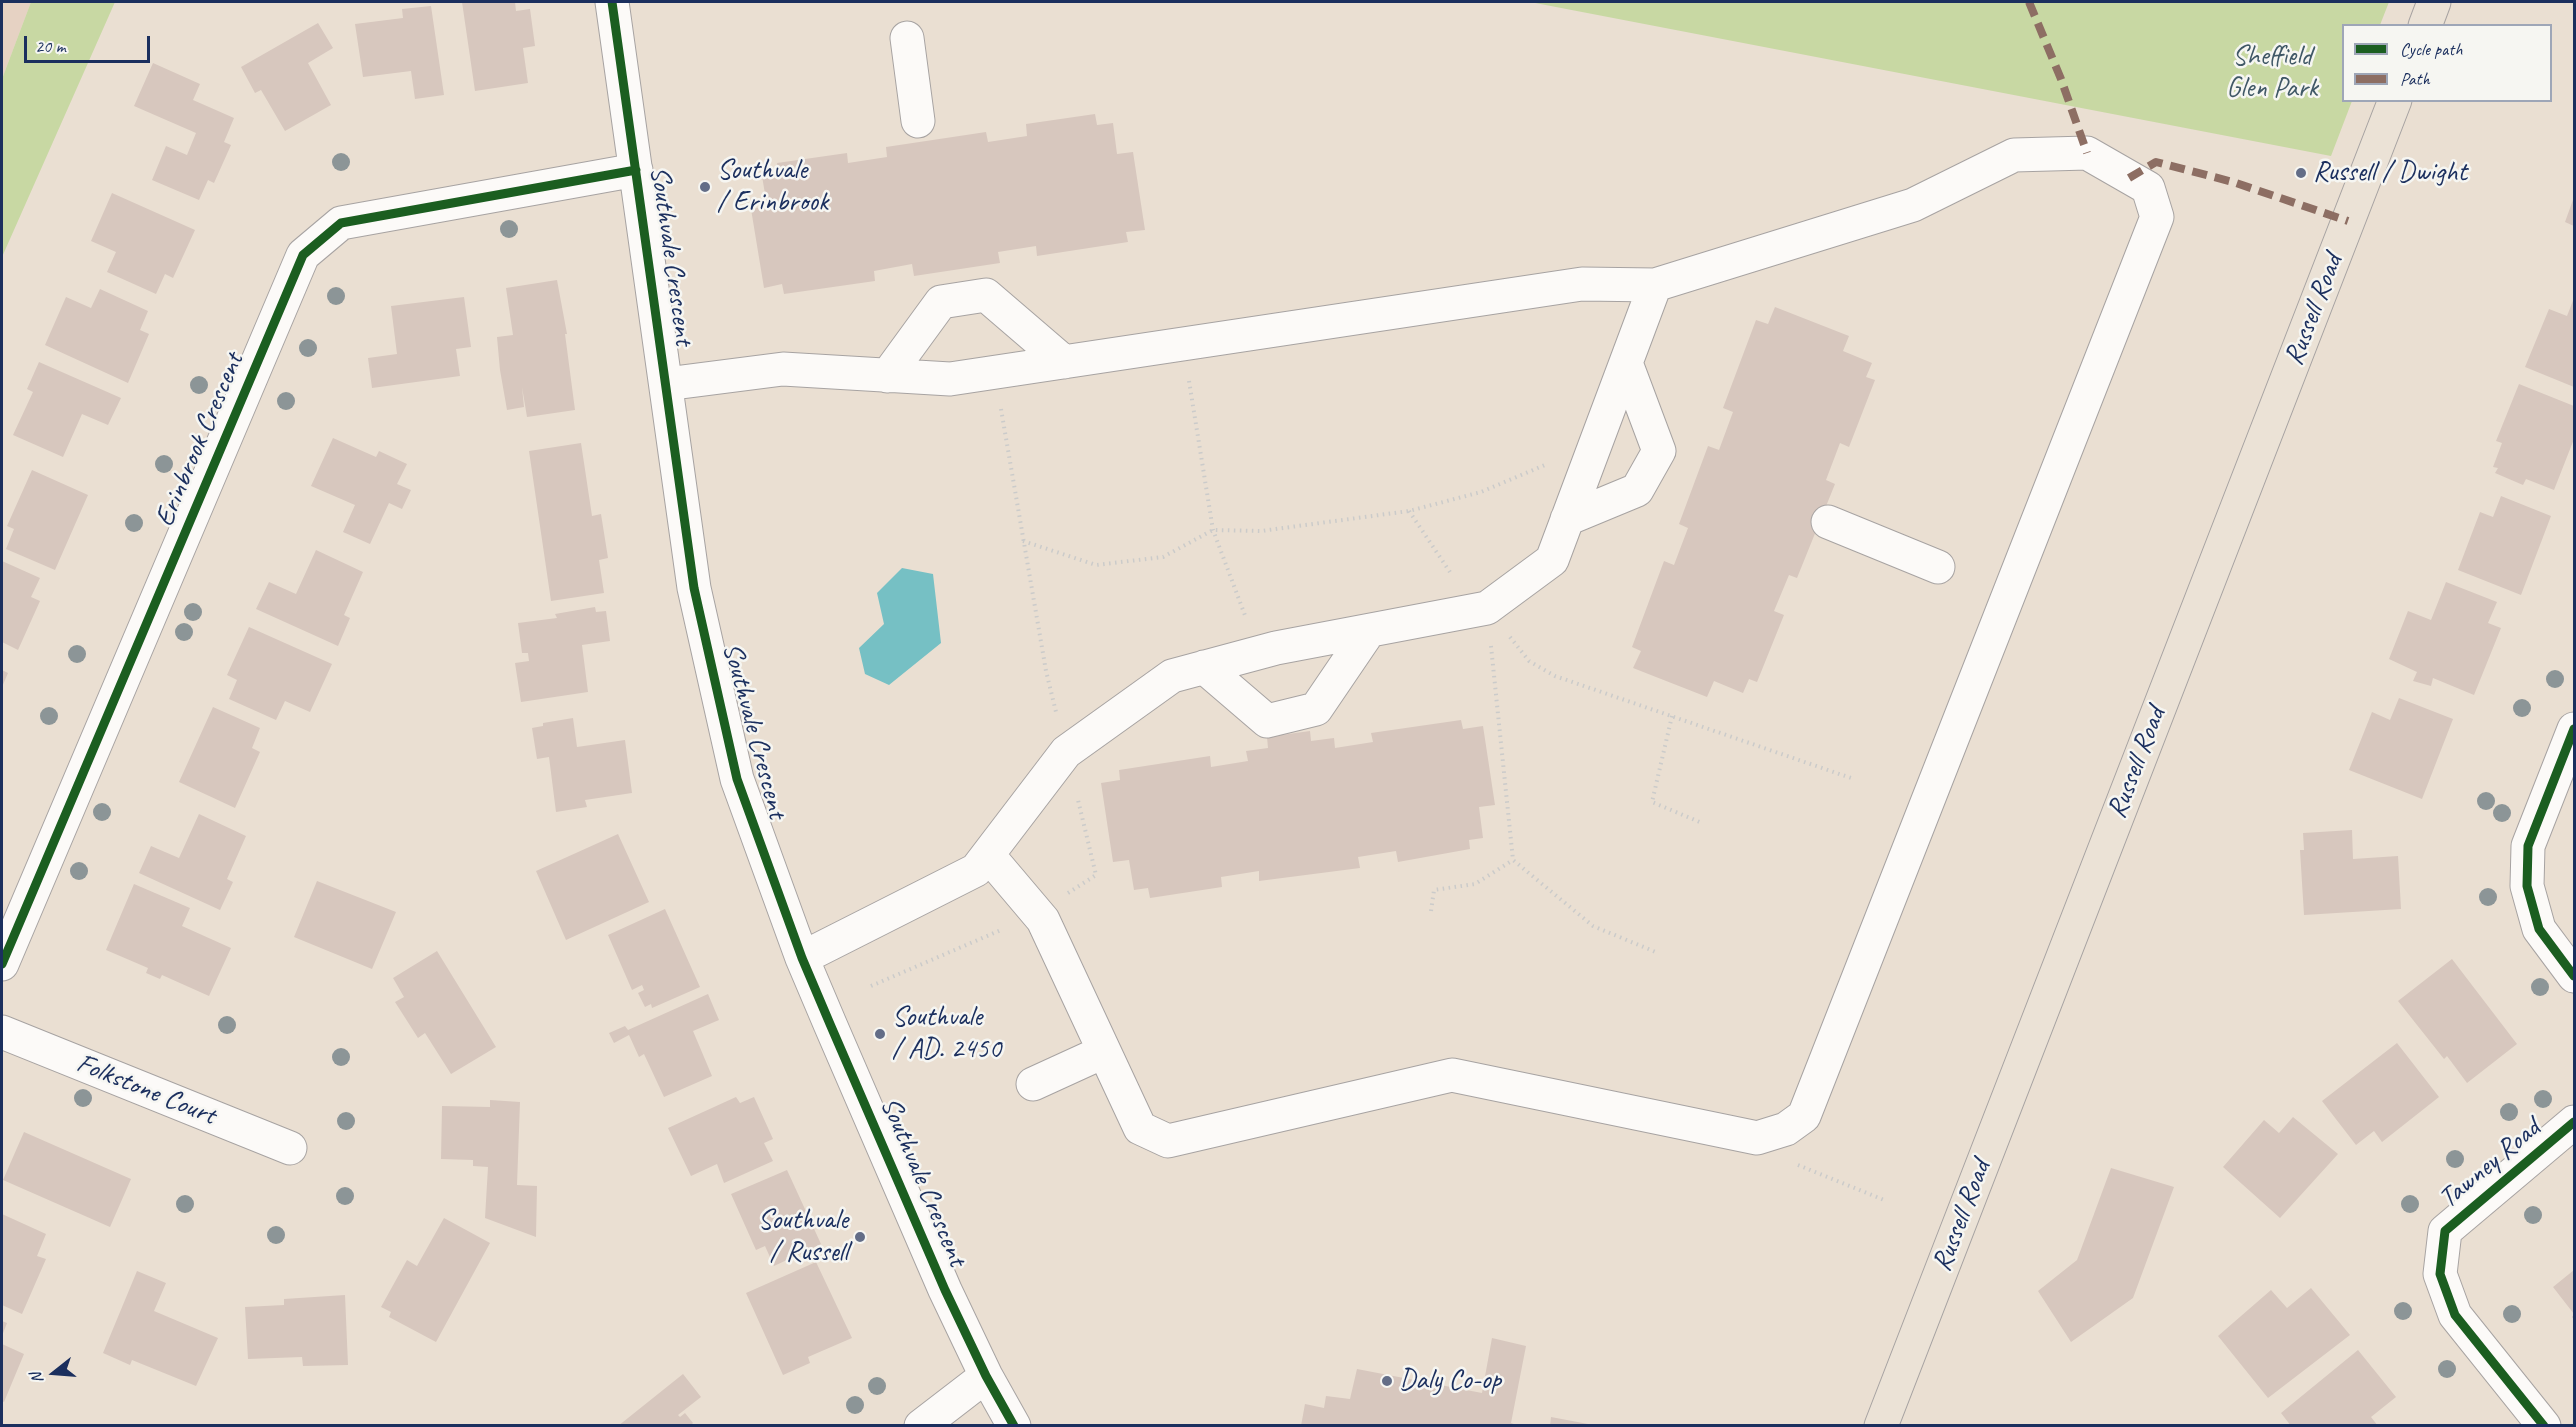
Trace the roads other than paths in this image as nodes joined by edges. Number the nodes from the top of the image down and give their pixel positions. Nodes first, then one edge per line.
1 (612, 2) edge
2 (2434, 2) edge
3 (2426, 24) edge
4 (907, 38) dead end
5 (2395, 102) edge
6 (918, 121) dead end
7 (636, 170) junction
8 (1655, 285) junction
9 (1064, 362) junction
10 (1626, 363) junction
11 (887, 376) junction
12 (666, 384) junction
13 (1567, 519) junction
14 (1828, 522) dead end
15 (1938, 567) dead end
16 (1369, 631) junction
17 (1204, 667) junction
18 (2574, 729) edge
19 (988, 855) junction
20 (802, 958) junction
21 (2, 964) edge
22 (2574, 976) edge
23 (2, 1032) edge
24 (1103, 1052) junction
25 (1033, 1084) dead end
26 (2574, 1122) edge
27 (290, 1148) dead end
28 (986, 1376) junction
29 (921, 1425) edge
30 (1014, 1425) edge
31 (1881, 1425) edge
32 (2544, 1425) edge

1 - 7 street, Southvale Crescent
2 - 3 main road
4 - 6 street
5 - 31 main road, Russell Road
7 - 12 street, Southvale Crescent
7 - 21 street, Erinbrook Crescent
8 - 9 street
8 - 10 street
8 - 24 street
9 - 11 street
9 - 11 street
10 - 13 street
10 - 13 street
11 - 12 street
12 - 20 street, Southvale Crescent
13 - 16 street
14 - 15 street
16 - 17 street
16 - 17 street
17 - 19 street
18 - 22 street
19 - 20 street
19 - 24 street
20 - 28 street, Southvale Crescent
23 - 27 street, Folkstone Court
24 - 25 street
26 - 32 street, Tawney Road
28 - 29 street
28 - 30 street, Southvale Crescent

